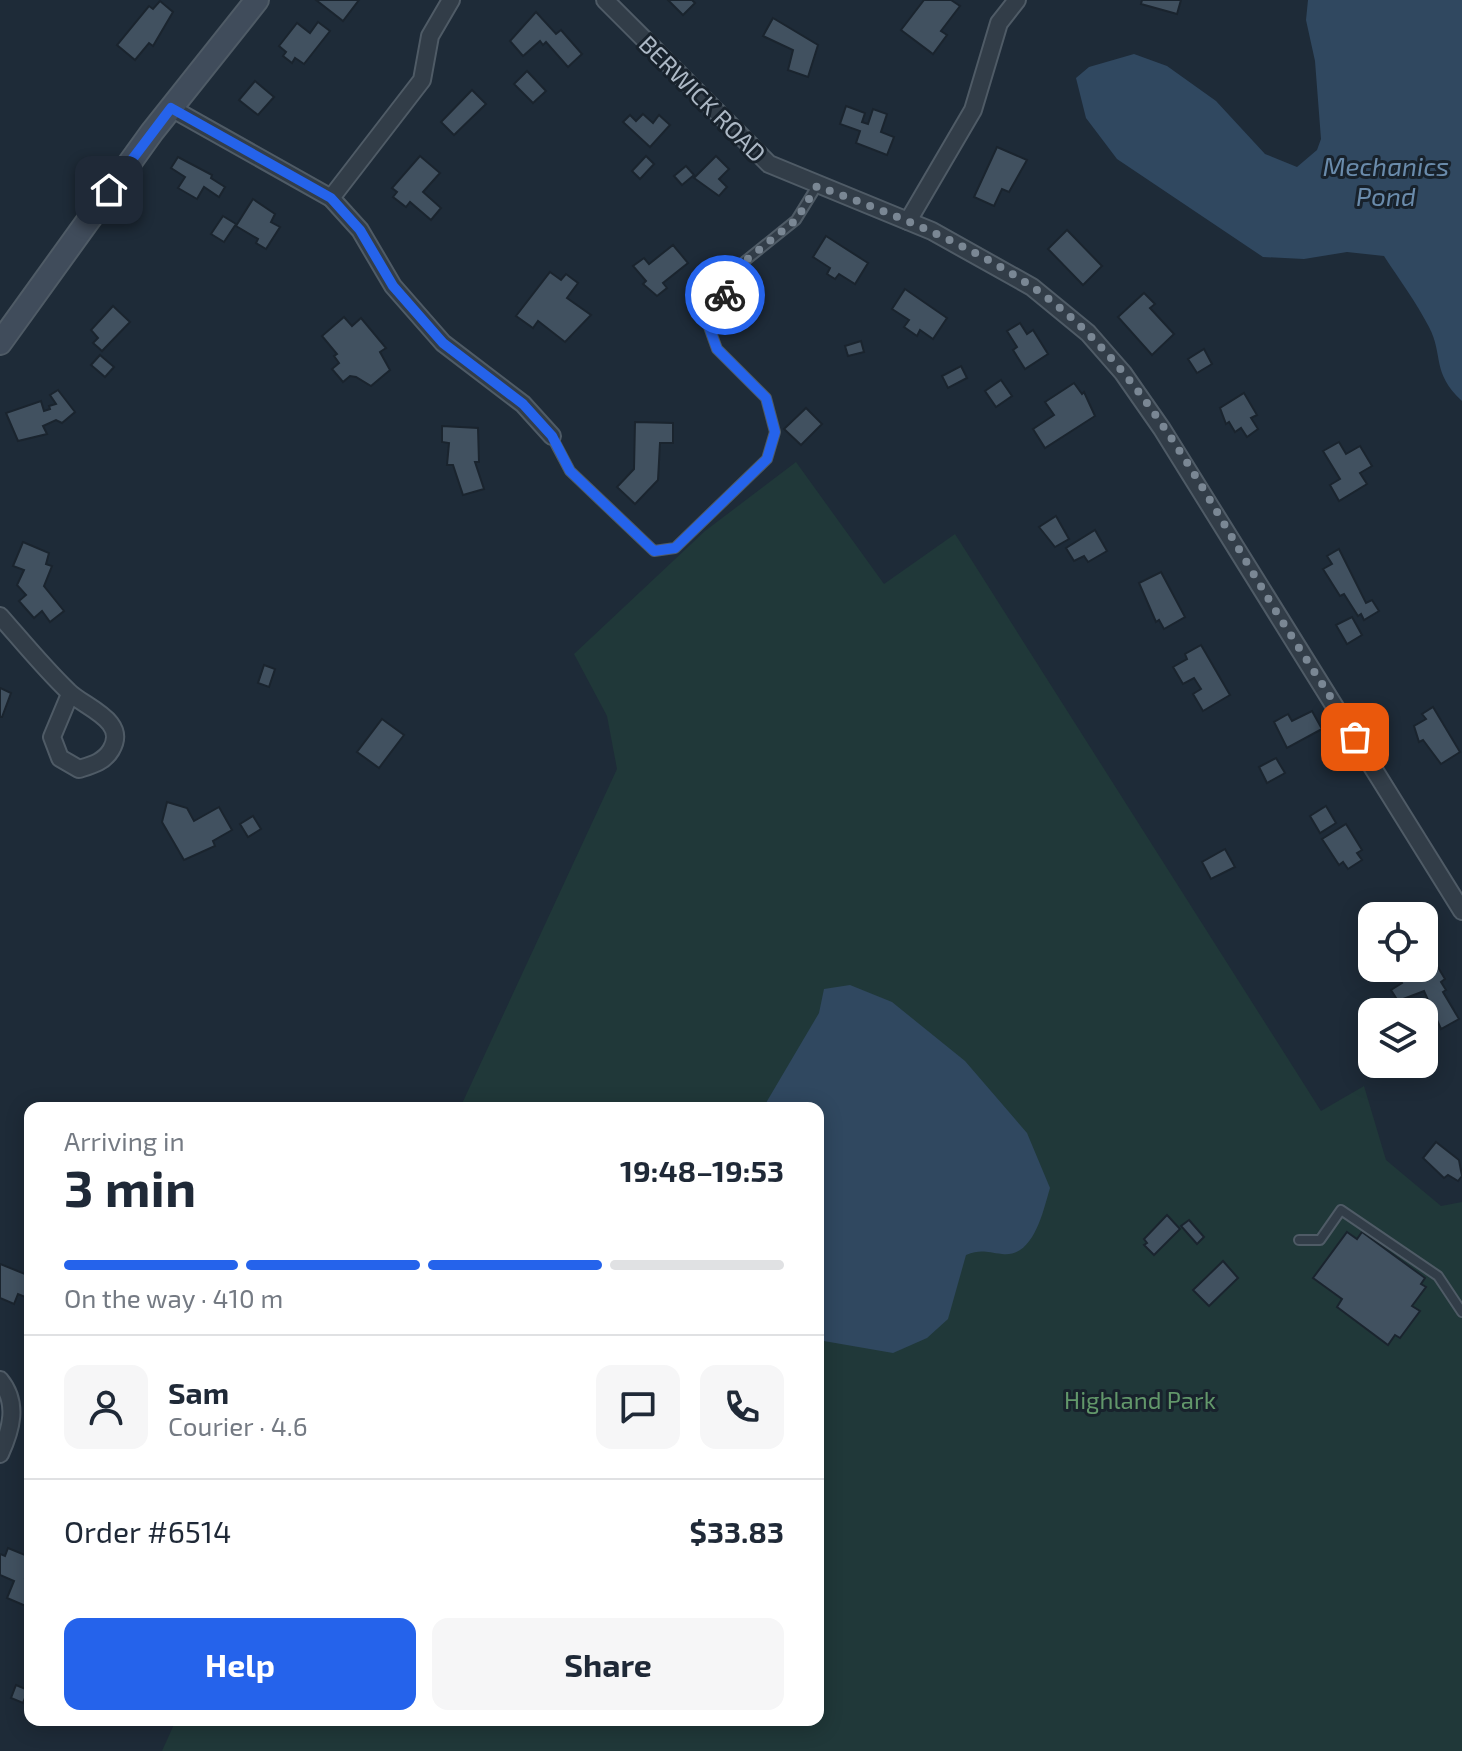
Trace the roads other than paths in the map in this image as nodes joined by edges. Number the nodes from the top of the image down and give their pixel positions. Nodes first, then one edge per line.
1 (257, 0) edge
2 (451, 0) edge
3 (605, 0) edge
4 (1017, 0) edge
5 (171, 108) junction
6 (817, 186) junction
7 (331, 198) junction
8 (908, 221) junction
9 (0, 343) edge
10 (552, 436) joint
11 (0, 616) edge
12 (70, 694) junction
13 (1462, 911) edge
14 (1299, 1240) dead end
15 (1462, 1312) edge
16 (0, 1380) edge
17 (0, 1454) edge

1 - 5 main road
2 - 7 street
3 - 6 street, BERWICK ROAD
4 - 8 street
5 - 7 street
5 - 9 main road
6 - 8 street, BERWICK ROAD
6 - 10 lane
7 - 10 street
8 - 13 street, BERWICK ROAD
11 - 12 street
12 - 12 street
14 - 15 lane
16 - 17 street

